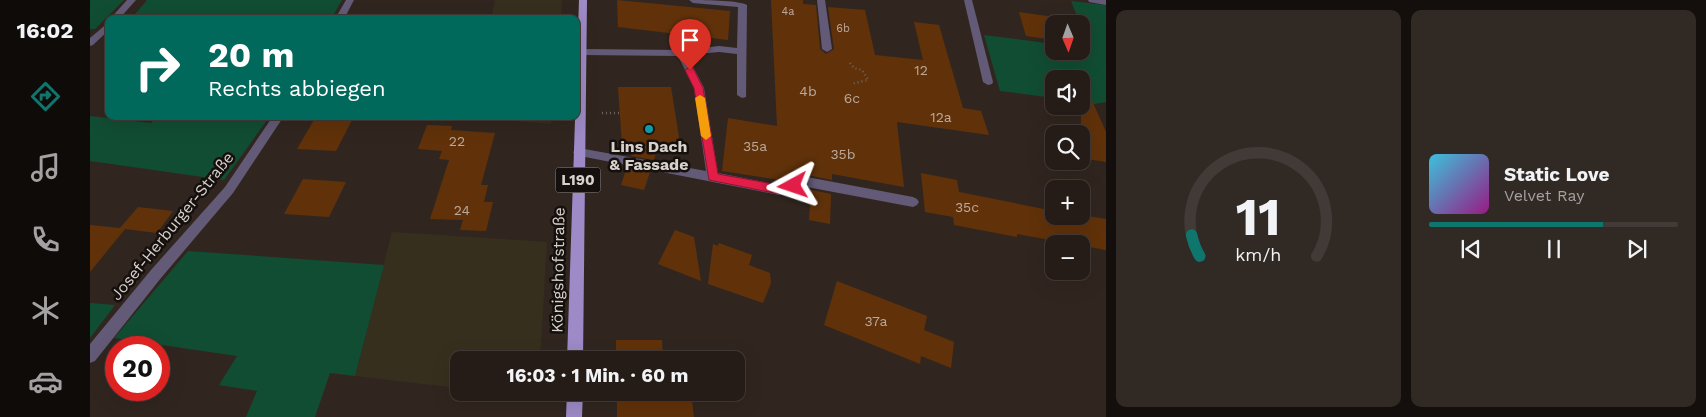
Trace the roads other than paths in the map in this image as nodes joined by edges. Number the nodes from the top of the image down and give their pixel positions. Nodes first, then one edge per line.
1 (132, 0) edge
2 (350, 0) edge
3 (582, 0) edge
4 (693, 0) edge
5 (821, 0) edge
6 (968, 0) edge
7 (1092, 0) edge
8 (1106, 2) edge
9 (118, 15) edge
10 (342, 15) edge
11 (105, 29) edge
12 (98, 36) junction
13 (105, 36) edge
14 (90, 43) edge
15 (827, 49) dead end
16 (742, 51) junction
17 (581, 52) junction
18 (681, 53) junction
19 (988, 82) dead end
20 (742, 95) dead end
21 (580, 102) edge
22 (275, 120) edge
23 (580, 120) edge
24 (579, 152) junction
25 (713, 177) junction
26 (913, 202) dead end
27 (575, 351) edge
28 (90, 356) edge
29 (575, 401) edge
30 (574, 417) edge

1 - 9 street
2 - 10 street
3 - 17 main road, Königshofstraße / L190
4 - 16 street
5 - 15 street
6 - 19 street
7 - 8 street
11 - 12 street
12 - 13 street
12 - 14 street
16 - 18 street
16 - 20 street
17 - 18 street
17 - 21 main road, Königshofstraße / L190
18 - 25 street
22 - 28 street, Josef-Herburger-Straße
23 - 24 main road, Königshofstraße / L190
24 - 25 street
24 - 27 main road, Königshofstraße / L190
25 - 26 street
29 - 30 main road

